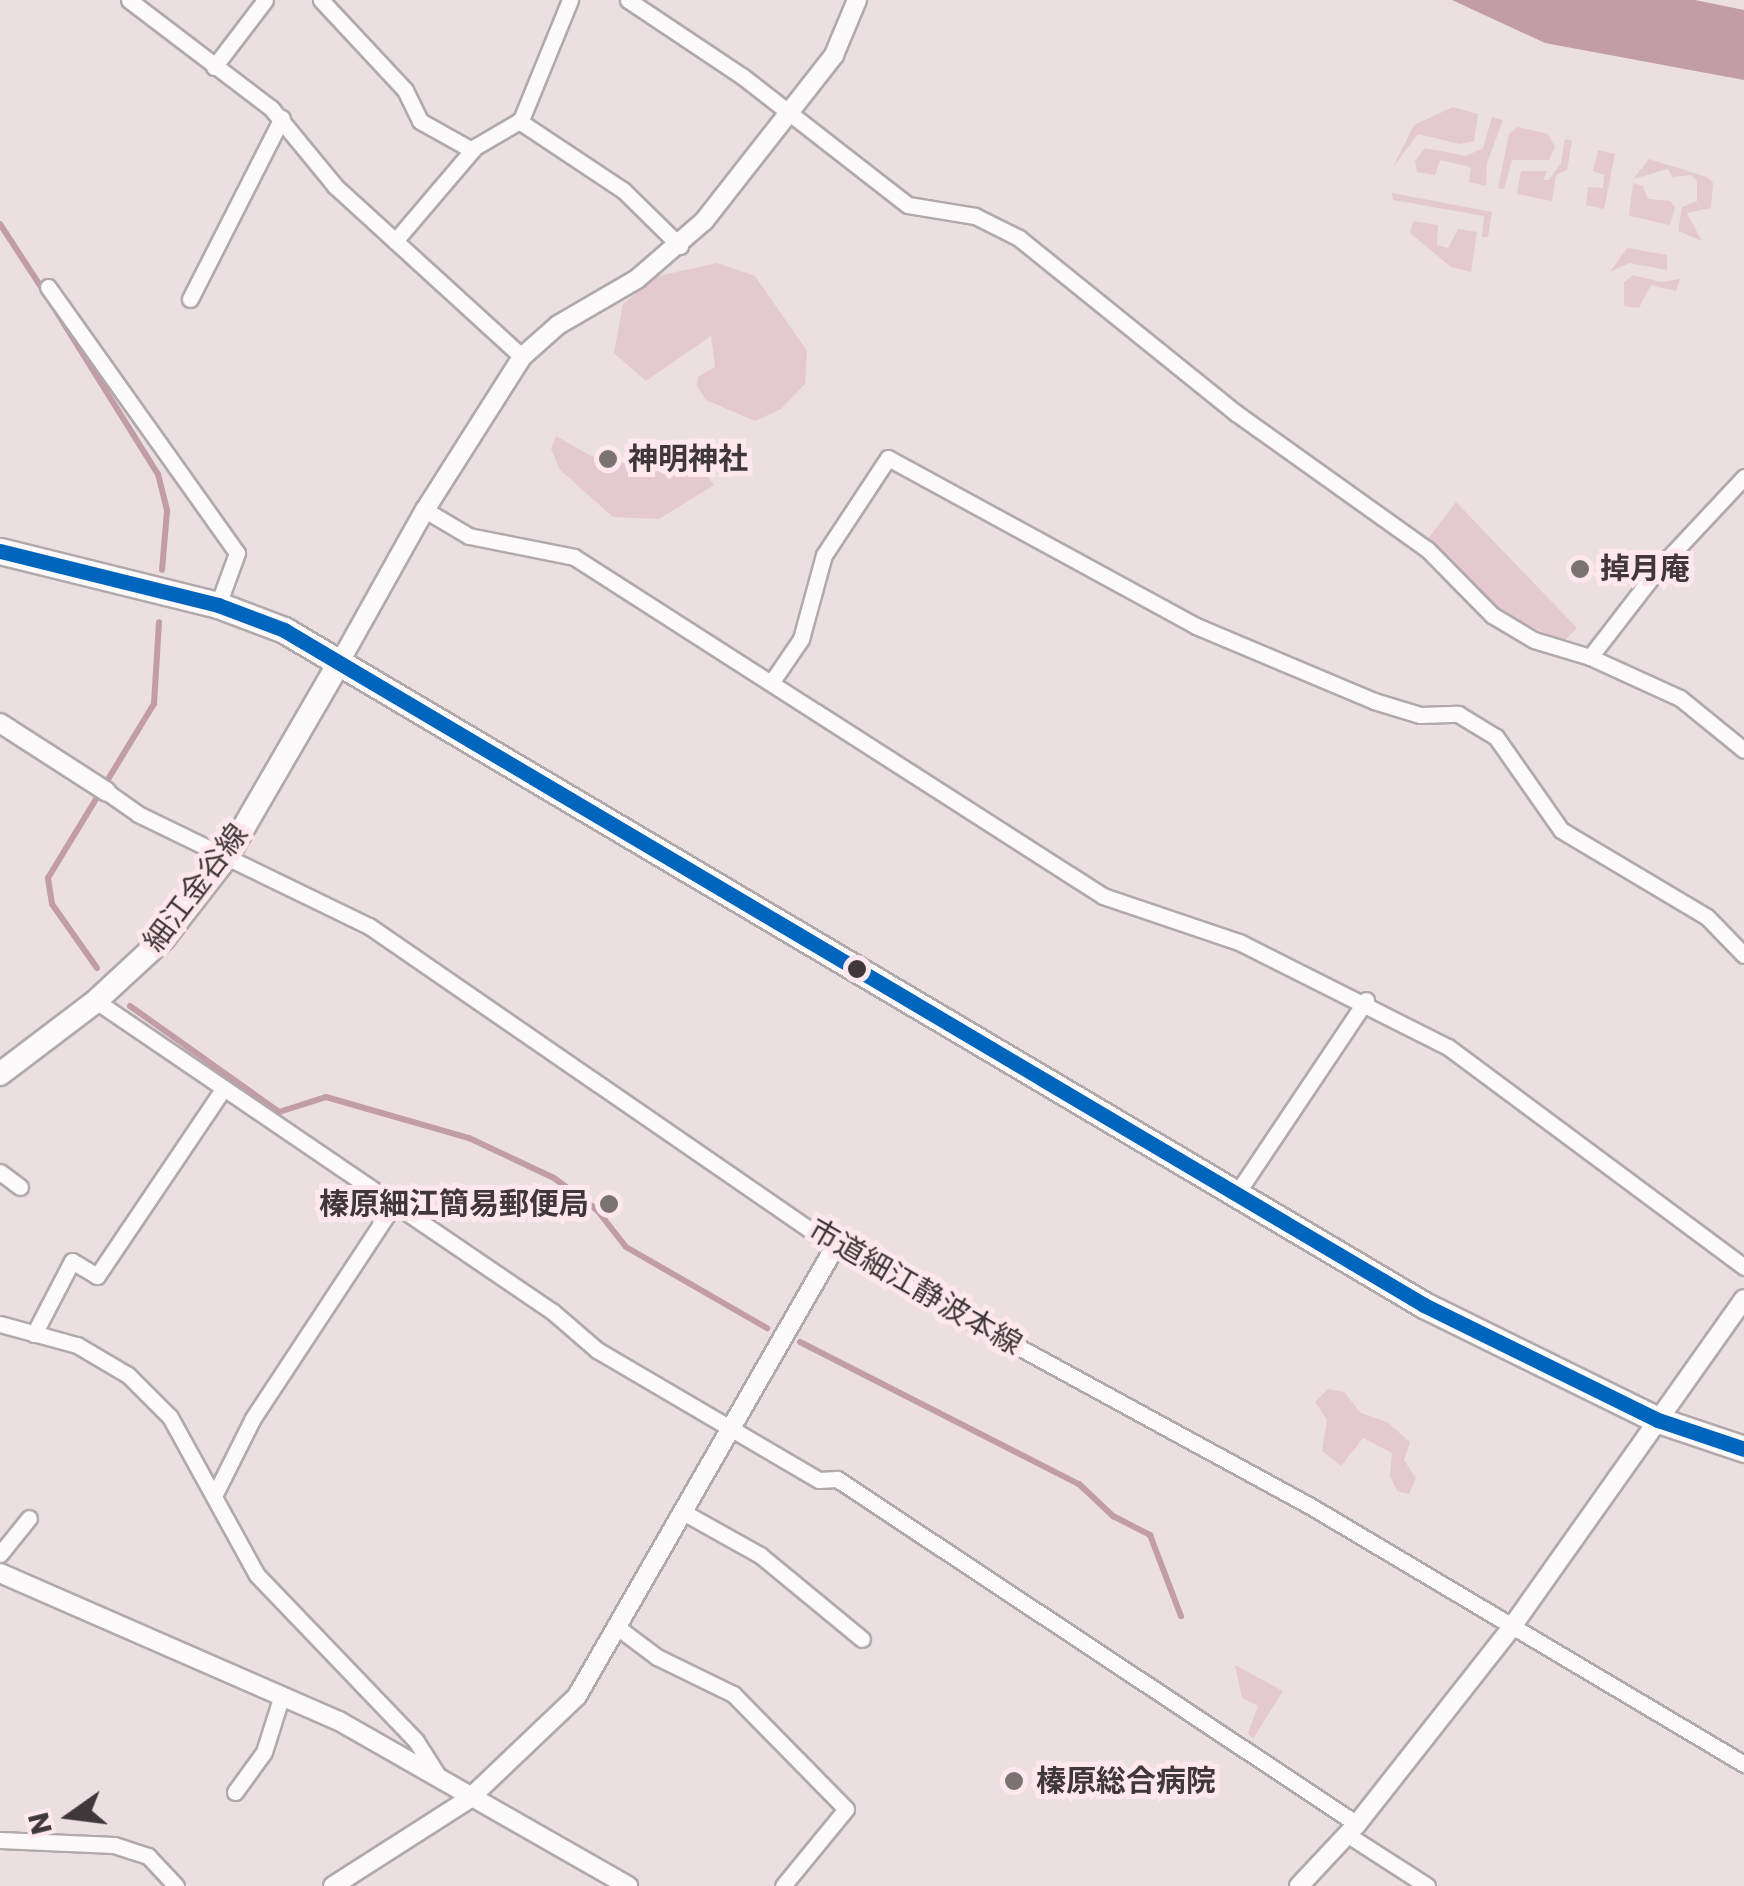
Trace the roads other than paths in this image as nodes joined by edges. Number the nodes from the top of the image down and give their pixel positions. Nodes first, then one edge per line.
1 (130, 0) edge
2 (265, 0) edge
3 (321, 0) edge
4 (570, 0) edge
5 (628, 0) edge
6 (856, 0) edge
7 (214, 67) junction
8 (789, 111) junction
9 (282, 118) junction
10 (519, 121) junction
11 (472, 150) junction
12 (396, 241) junction
13 (680, 246) junction
14 (48, 286) dead end
15 (190, 299) dead end
16 (522, 357) junction
17 (1744, 478) edge
18 (425, 510) junction
19 (0, 551) edge
20 (218, 605) junction
21 (1590, 657) junction
22 (341, 660) junction
23 (773, 680) junction
24 (0, 723) edge
25 (1744, 750) edge
26 (102, 788) joint
27 (226, 858) junction
28 (1744, 955) edge
29 (1366, 1000) junction
30 (96, 1001) junction
31 (0, 1074) edge
32 (223, 1089) junction
33 (0, 1172) edge
34 (20, 1187) dead end
35 (1237, 1193) junction
36 (395, 1203) junction
37 (835, 1247) junction
38 (1744, 1267) edge
39 (1744, 1299) edge
40 (0, 1324) edge
41 (34, 1334) junction
42 (1658, 1420) junction
43 (732, 1426) junction
44 (1744, 1449) edge
45 (215, 1494) junction
46 (683, 1512) junction
47 (29, 1518) dead end
48 (0, 1554) edge
49 (0, 1573) edge
50 (617, 1626) junction
51 (1511, 1628) junction
52 (862, 1639) dead end
53 (282, 1695) junction
54 (1744, 1764) edge
55 (444, 1786) junction
56 (235, 1792) dead end
57 (469, 1798) junction
58 (1353, 1829) junction
59 (0, 1840) edge
60 (176, 1886) edge
61 (334, 1886) edge
62 (628, 1886) edge
63 (782, 1886) edge
64 (1299, 1886) edge
65 (1426, 1886) edge

1 - 7 street
2 - 7 street
3 - 11 street
4 - 10 street
5 - 8 street
6 - 8 street
7 - 9 street
8 - 13 street
8 - 21 street
9 - 12 street
9 - 15 street
10 - 11 street
10 - 13 street
11 - 12 street
12 - 16 street
13 - 16 street
14 - 20 street
16 - 18 street
17 - 21 street
18 - 22 street
18 - 23 street
19 - 20 highway
20 - 22 highway
21 - 25 street
22 - 27 main road, 細江金谷線
22 - 35 highway
23 - 28 street
23 - 29 street
24 - 26 street, 市道細江静波本線
26 - 27 street, 市道細江静波本線
27 - 30 main road, 細江金谷線
27 - 37 street, 市道細江静波本線
29 - 35 street
29 - 38 street
30 - 31 main road, 細江金谷線
30 - 32 street
32 - 36 street
32 - 41 street
33 - 34 street
35 - 42 highway
36 - 43 street
36 - 45 street
37 - 43 street
37 - 51 street, 市道細江静波本線
39 - 42 street
40 - 41 street
41 - 45 street
42 - 44 highway
42 - 51 street
43 - 46 street
43 - 58 street
45 - 55 street
46 - 50 street
46 - 52 street
47 - 48 street
49 - 53 street
50 - 57 street
50 - 63 street
51 - 54 street, 市道細江静波本線
51 - 58 street
53 - 55 street
53 - 56 street
55 - 57 street
57 - 61 street
57 - 62 street
58 - 64 street
58 - 65 street
59 - 60 street

